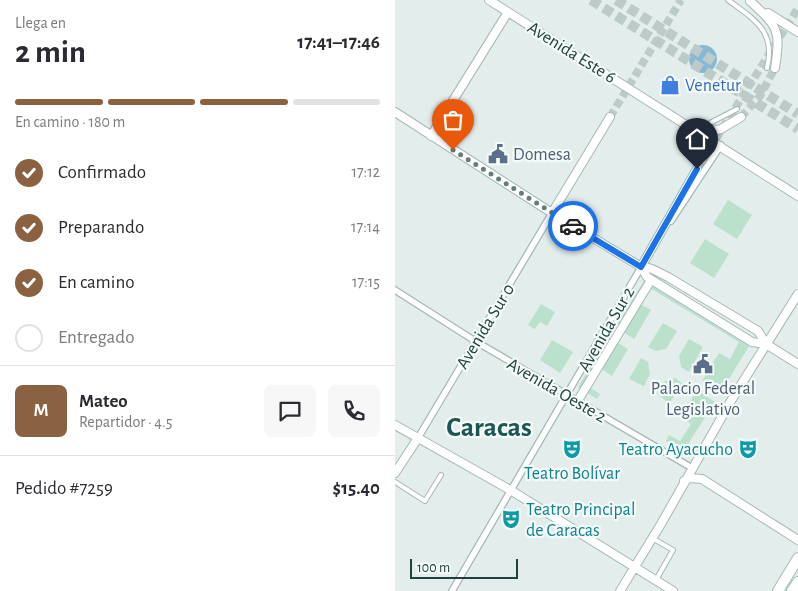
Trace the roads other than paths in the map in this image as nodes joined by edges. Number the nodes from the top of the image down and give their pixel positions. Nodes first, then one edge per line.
1 (489, 0) edge
2 (728, 0) edge
3 (749, 0) edge
4 (507, 12) junction
5 (797, 30) edge
6 (771, 68) joint
7 (395, 112) edge
8 (739, 113) joint
9 (611, 117) tunnel mouth
10 (689, 125) junction
11 (702, 133) junction
12 (431, 136) junction
13 (721, 145) junction
14 (697, 169) tunnel mouth
15 (798, 196) edge
16 (552, 213) junction
17 (641, 267) junction
18 (651, 280) junction
19 (395, 290) edge
20 (798, 294) edge
21 (475, 342) junction
22 (766, 344) junction
23 (798, 364) edge
24 (567, 396) junction
25 (577, 402) junction
26 (395, 425) edge
27 (418, 438) junction
28 (692, 468) junction
29 (395, 473) edge
30 (441, 475) dead end
31 (395, 482) edge
32 (683, 483) junction
33 (510, 488) junction
34 (652, 538) junction
35 (798, 540) edge
36 (798, 558) edge
37 (635, 567) junction
38 (656, 580) junction
39 (798, 582) edge
40 (452, 591) edge
41 (620, 591) edge
42 (673, 591) edge
43 (778, 591) edge
44 (792, 591) edge

1 - 4 street, Avenida Este 6
2 - 6 lane
3 - 5 street
3 - 6 street
4 - 10 street, Avenida Este 6
4 - 12 street
7 - 12 street
8 - 10 lane
8 - 11 street
9 - 16 street
10 - 11 street, Avenida Este 6
11 - 13 street, Avenida Este 6
12 - 16 street
13 - 15 street, Avenida Este 6
13 - 17 street, Avenida Sur 2
14 - 17 street
16 - 17 street
16 - 21 street, Avenida Sur 0
17 - 18 street
17 - 22 street
17 - 24 street, Avenida Sur 2
18 - 22 street
18 - 25 street
19 - 21 street, Avenida Oeste 2
20 - 22 street
21 - 24 street, Avenida Oeste 2
21 - 27 street, Avenida Sur 0
22 - 23 street
22 - 28 street
24 - 25 street, Avenida Oeste 2
24 - 33 street, Avenida Sur 2
25 - 28 street, Avenida Oeste 2
26 - 27 street
27 - 29 street
27 - 33 street
28 - 32 street
30 - 31 lane
32 - 34 street
32 - 35 street
33 - 37 street
33 - 40 street, Avenida Sur 2
34 - 37 street
34 - 38 lane
36 - 43 main road
37 - 38 street
37 - 41 street
38 - 42 street
39 - 44 main road

